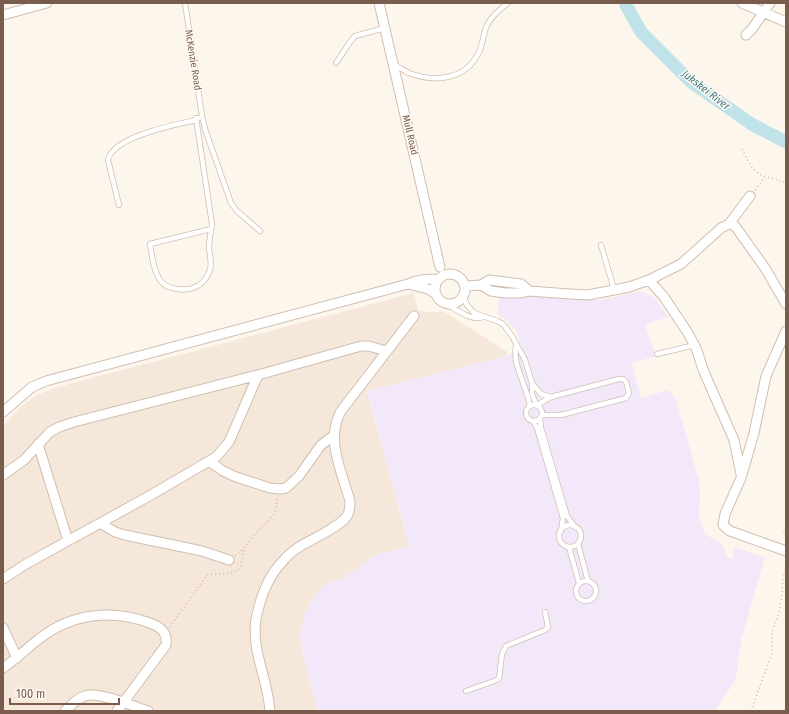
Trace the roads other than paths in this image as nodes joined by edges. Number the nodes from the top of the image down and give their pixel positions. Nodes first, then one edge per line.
1 (47, 3) edge
2 (185, 3) edge
3 (379, 3) edge
4 (508, 3) edge
5 (742, 3) edge
6 (770, 3) edge
7 (764, 11) junction
8 (3, 15) edge
9 (786, 22) edge
10 (385, 28) junction
11 (746, 35) dead end
12 (336, 63) dead end
13 (393, 64) junction
14 (202, 116) junction
15 (196, 118) junction
16 (750, 196) road end
17 (119, 205) dead end
18 (729, 224) junction
19 (211, 229) junction
20 (260, 231) dead end
21 (601, 245) dead end
22 (440, 267) dead end
23 (439, 279) junction
24 (649, 280) junction
25 (408, 284) junction
26 (466, 286) junction
27 (614, 290) junction
28 (435, 293) junction
29 (464, 298) junction
30 (786, 304) edge
31 (448, 305) junction
32 (414, 316) dead end
33 (484, 317) junction
34 (786, 331) edge
35 (516, 345) junction
36 (695, 345) junction
37 (386, 351) junction
38 (657, 354) dead end
39 (258, 375) junction
40 (532, 383) junction
41 (551, 397) junction
42 (537, 404) junction
43 (530, 406) junction
44 (3, 412) edge
45 (541, 417) junction
46 (533, 421) junction
47 (333, 436) junction
48 (38, 444) junction
49 (209, 462) junction
50 (3, 475) edge
51 (742, 478) junction
52 (100, 524) junction
53 (575, 527) junction
54 (561, 531) junction
55 (68, 541) junction
56 (578, 544) junction
57 (569, 547) junction
58 (786, 551) edge
59 (229, 560) road end
60 (3, 579) edge
61 (588, 581) junction
62 (579, 583) junction
63 (545, 612) dead end
64 (3, 628) edge
65 (3, 642) edge
66 (14, 660) junction
67 (3, 668) edge
68 (466, 691) dead end
69 (124, 703) junction
70 (65, 711) edge
71 (117, 711) edge
72 (148, 711) edge
73 (270, 711) edge

1 - 8 street
2 - 14 lane, McKenzie Road
3 - 10 street, Mull Road
4 - 13 lane
5 - 7 street
6 - 7 street
7 - 9 street
7 - 11 street
10 - 12 lane
10 - 13 street, Mull Road
13 - 22 street, Mull Road
14 - 15 lane
14 - 20 lane, McKenzie Road
15 - 17 lane
15 - 19 lane
16 - 18 street
18 - 24 street
18 - 30 street
19 - 19 lane
21 - 27 lane
23 - 25 street
23 - 26 street
23 - 28 street
24 - 27 street
24 - 36 street
25 - 28 street
25 - 44 street
26 - 27 street
26 - 29 street
28 - 31 street
29 - 31 street
29 - 33 lane
31 - 33 lane
32 - 37 street
33 - 35 lane
34 - 51 street
35 - 40 lane
35 - 43 lane
36 - 38 lane
36 - 51 street
37 - 39 street
37 - 47 street
39 - 48 street
39 - 49 street
40 - 41 lane
40 - 42 lane
41 - 42 lane
41 - 45 lane
42 - 43 lane
42 - 45 lane
43 - 46 lane
45 - 46 lane
45 - 53 lane
46 - 54 lane
47 - 49 street
47 - 73 street
48 - 50 street
48 - 55 street
49 - 52 street
51 - 58 street
52 - 55 street
52 - 59 street
53 - 54 lane
53 - 56 lane
54 - 57 lane
55 - 60 street
56 - 57 lane
56 - 61 lane
57 - 62 lane
61 - 62 lane
61 - 62 lane
63 - 68 lane
64 - 66 street
65 - 66 street
66 - 67 street
66 - 69 street
69 - 70 street
69 - 71 street
69 - 72 street

